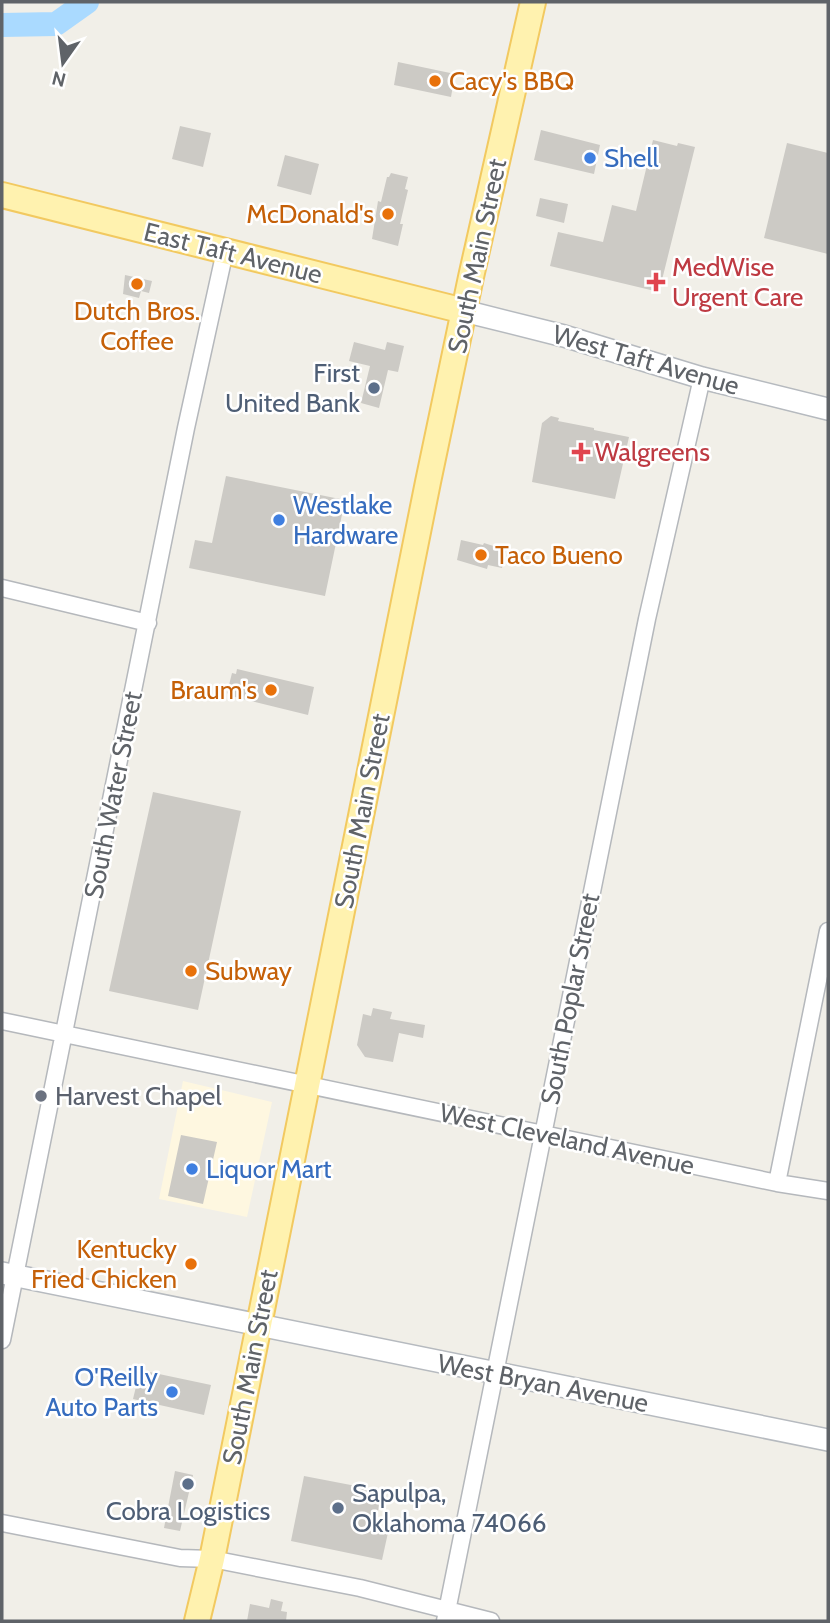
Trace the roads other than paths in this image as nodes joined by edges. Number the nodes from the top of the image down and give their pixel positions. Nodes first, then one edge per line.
1 (533, 2) edge
2 (2, 195) edge
3 (225, 251) junction
4 (464, 311) junction
5 (702, 378) junction
6 (828, 409) edge
7 (2, 588) edge
8 (148, 623) junction
9 (828, 931) edge
10 (2, 1021) edge
11 (65, 1034) junction
12 (306, 1086) junction
13 (542, 1134) junction
14 (778, 1183) junction
15 (828, 1191) edge
16 (8, 1275) edge
17 (258, 1325) junction
18 (2, 1340) edge
19 (493, 1373) junction
20 (828, 1440) edge
21 (2, 1523) edge
22 (212, 1559) junction
23 (446, 1615) edge
24 (197, 1621) edge
25 (491, 1621) edge

1 - 4 main road, South Main Street
2 - 3 main road, East Taft Avenue
3 - 4 main road, East Taft Avenue
3 - 8 street, South Water Street
4 - 5 street, West Taft Avenue
4 - 12 main road, South Main Street
5 - 6 street, West Taft Avenue
5 - 13 street, South Poplar Street
7 - 8 street
8 - 11 street, South Water Street
9 - 14 street
10 - 11 street, West Cleveland Avenue
11 - 12 street, West Cleveland Avenue
11 - 16 street, South Water Street
12 - 13 street, West Cleveland Avenue
12 - 17 main road, South Main Street
13 - 14 street, West Cleveland Avenue
13 - 19 street, South Poplar Street
14 - 15 street, West Cleveland Avenue
16 - 17 street, West Bryan Avenue
16 - 18 street, South Water Street
17 - 19 street, West Bryan Avenue
17 - 22 main road, South Main Street
19 - 20 street, West Bryan Avenue
19 - 23 street, South Poplar Street
21 - 22 street
22 - 23 street
22 - 24 main road, South Main Street
23 - 25 street

